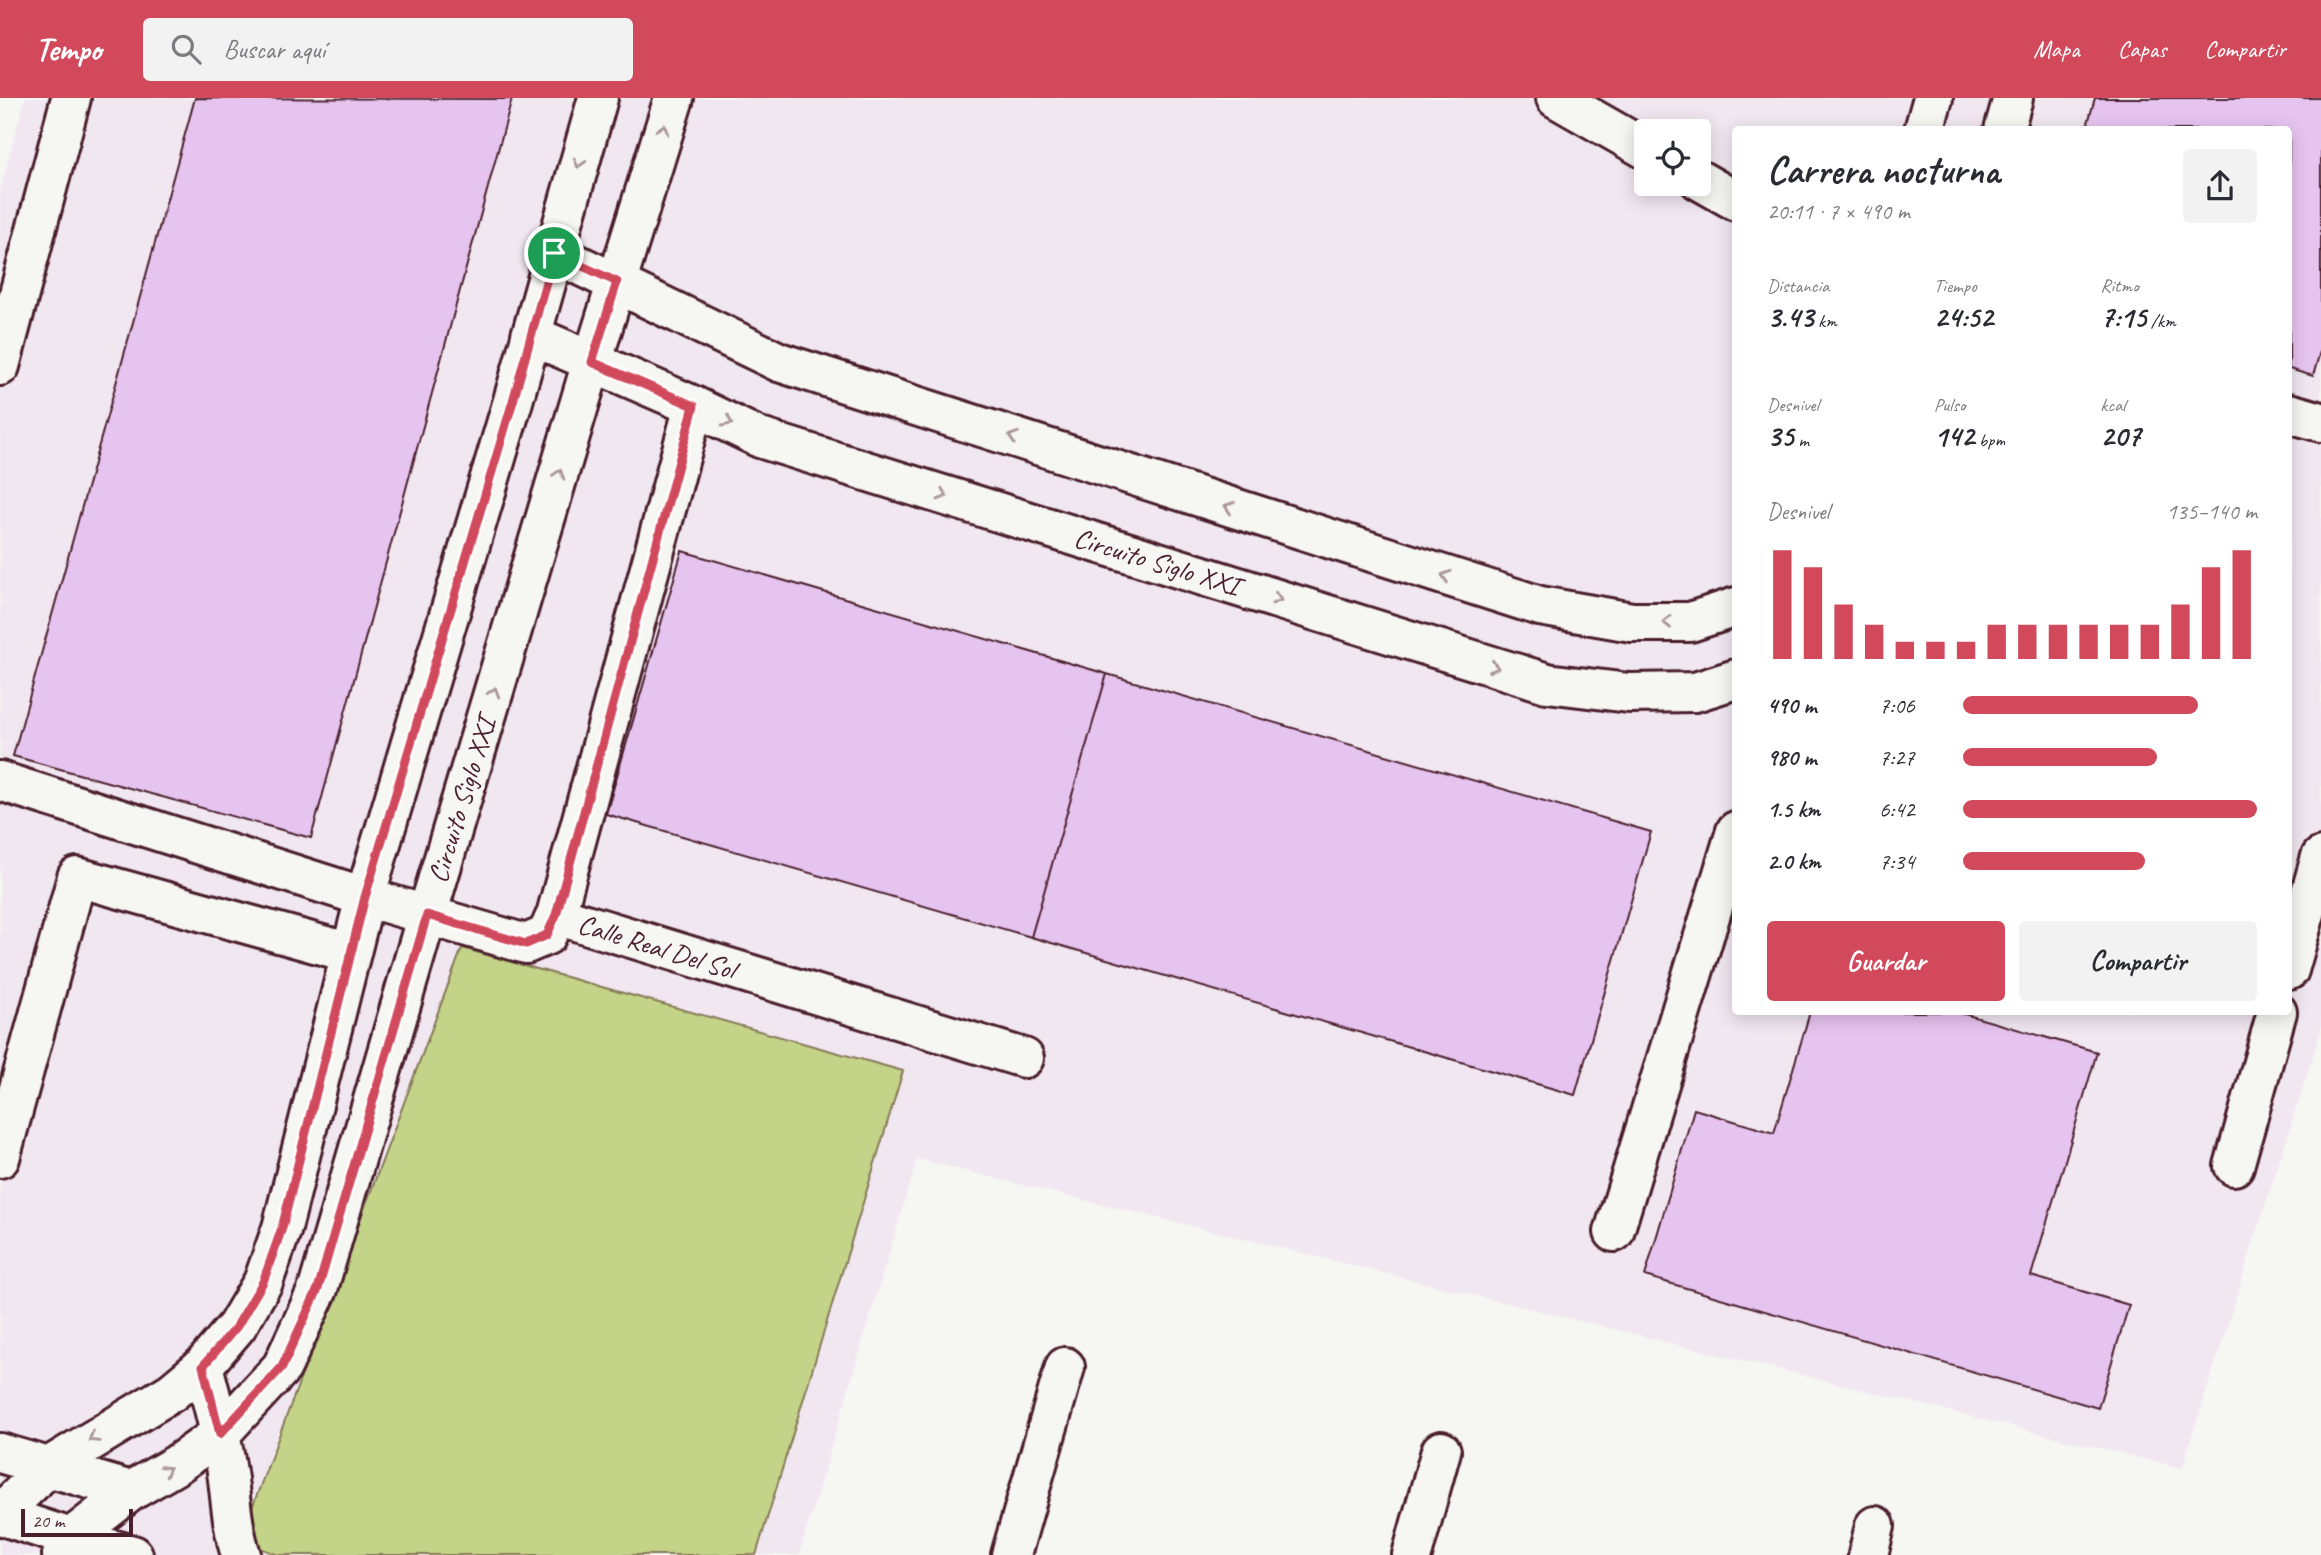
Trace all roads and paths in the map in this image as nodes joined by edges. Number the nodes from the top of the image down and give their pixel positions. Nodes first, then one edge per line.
1 (71, 98) edge
2 (598, 98) edge
3 (674, 98) edge
4 (1556, 98) edge
5 (1933, 98) edge
6 (2013, 98) edge
7 (1925, 126) edge
8 (2005, 126) edge
9 (1634, 143) edge
10 (1711, 187) edge
11 (1732, 199) edge
12 (554, 253) junction
13 (617, 282) junction
14 (531, 335) junction
15 (592, 362) junction
16 (0, 366) edge
17 (694, 406) junction
18 (2292, 414) edge
19 (2321, 422) edge
20 (1732, 612) edge
21 (1732, 680) edge
22 (0, 781) edge
23 (1732, 844) edge
24 (2321, 857) edge
25 (365, 897) junction
26 (427, 915) junction
27 (556, 915) junction
28 (351, 953) junction
29 (2292, 959) edge
30 (2276, 1015) edge
31 (1024, 1058) dead end
32 (0, 1158) edge
33 (2234, 1166) dead end
34 (1614, 1232) dead end
35 (203, 1366) junction
36 (1065, 1367) dead end
37 (220, 1434) junction
38 (1441, 1451) dead end
39 (0, 1453) edge
40 (47, 1468) junction
41 (131, 1491) junction
42 (0, 1515) edge
43 (66, 1547) edge
44 (133, 1555) edge
45 (241, 1555) edge
46 (1011, 1555) edge
47 (1412, 1555) edge

1 - 16 street
2 -> 12 street
13 -> 3 street, Circuito Siglo XXI
4 - 9 street
5 - 7 street
6 - 8 street
10 - 11 street
12 - 13 street
12 - 14 street
13 - 15 street, Circuito Siglo XXI
20 -> 13 street
14 - 15 street, Circuito Siglo XXI
14 - 25 street
15 - 17 street, Circuito Siglo XXI
26 -> 15 street, Circuito Siglo XXI
17 -> 21 street, Circuito Siglo XXI
17 - 27 street
18 - 19 street
22 - 25 street, Calle Real Del Sol
23 - 34 street
24 - 29 street
25 - 26 street, Calle Real Del Sol
25 - 28 street
26 - 27 street, Calle Real Del Sol
26 - 37 street, Circuito Siglo XXI
27 - 31 street, Calle Real Del Sol
28 - 32 street
28 - 35 street
30 - 33 street
35 - 37 street
35 -> 40 street
36 - 46 street
41 -> 37 street, Circuito Siglo XXI
37 - 45 street
38 - 47 street
39 - 40 street
40 - 41 street
40 - 42 street
41 - 43 street, Circuito Siglo XXI
42 - 43 street
43 - 44 street

